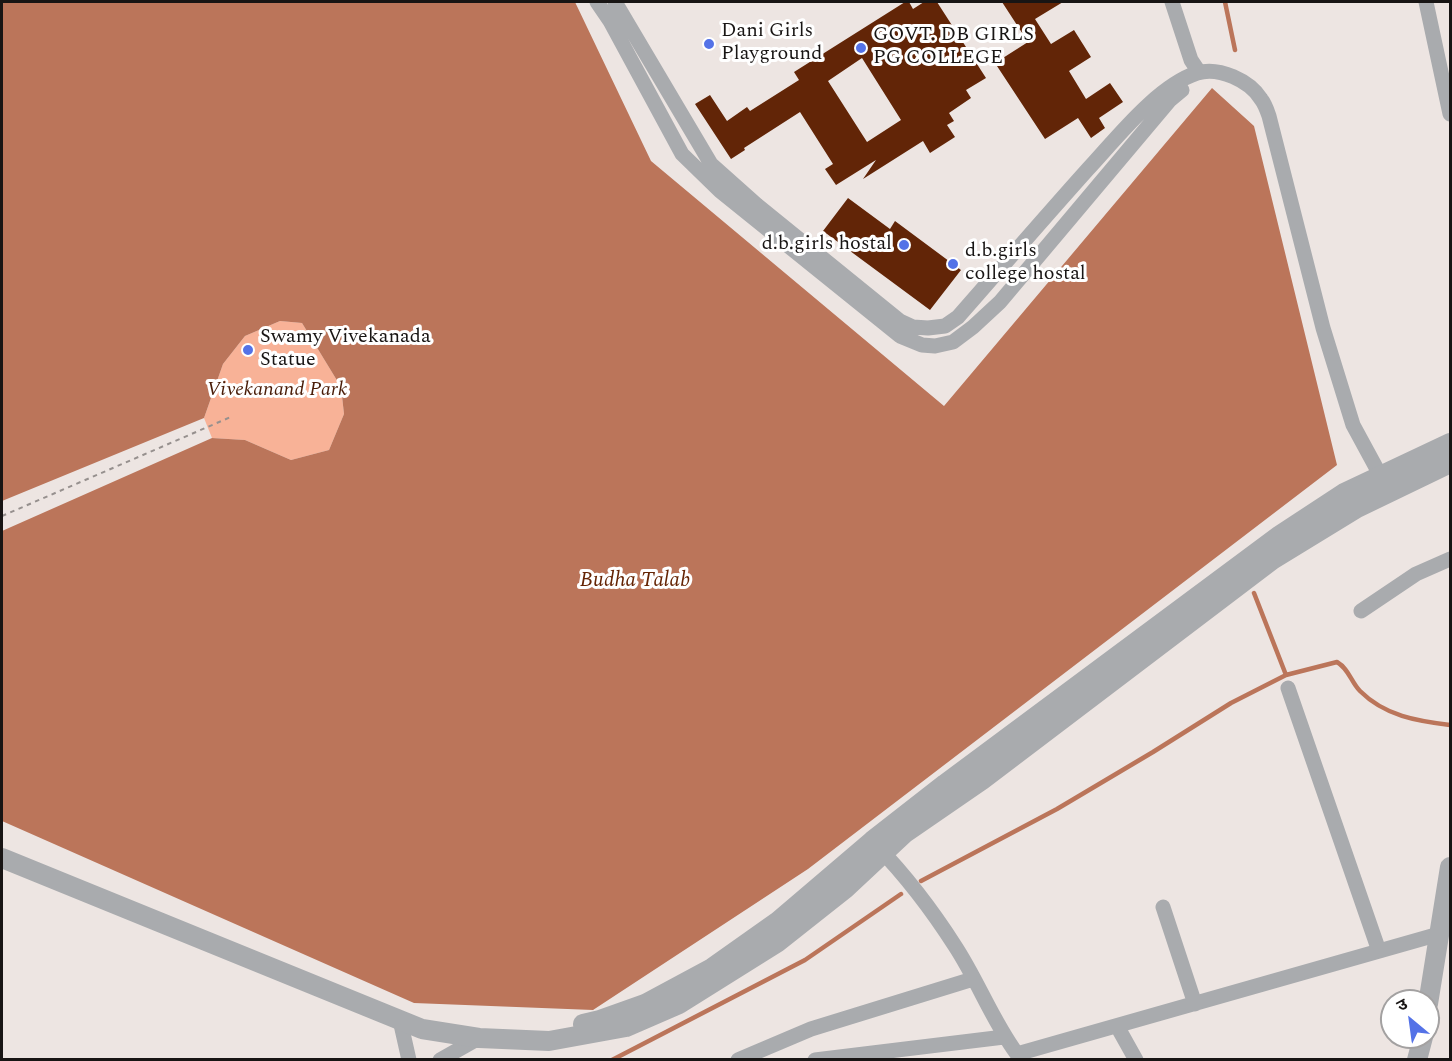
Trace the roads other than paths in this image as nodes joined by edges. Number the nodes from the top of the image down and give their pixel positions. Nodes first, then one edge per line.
1 (597, 2) edge
2 (615, 2) edge
3 (1172, 2) edge
4 (1426, 2) edge
5 (1199, 72) junction
6 (1223, 73) junction
7 (1450, 114) edge
8 (1450, 443) edge
9 (1450, 463) edge
10 (1385, 484) junction
11 (1450, 559) edge
12 (1361, 611) dead end
13 (1288, 688) dead end
14 (878, 847) junction
15 (2, 858) edge
16 (1450, 867) edge
17 (1163, 907) dead end
18 (1439, 934) junction
19 (1379, 951) junction
20 (973, 979) junction
21 (1430, 989) edge
22 (1195, 1004) junction
23 (400, 1020) junction
24 (1117, 1026) junction
25 (1004, 1037) junction
26 (487, 1038) junction
27 (1017, 1057) edge
28 (409, 1059) edge
29 (441, 1059) edge
30 (738, 1059) edge
31 (815, 1059) edge
32 (1136, 1059) edge

1 - 6 street
2 - 5 street
3 - 5 street
4 - 7 street
5 - 6 street
6 - 10 street
8 - 10 street
9 - 10 street
10 - 14 street
11 - 12 street
13 - 19 street
14 - 20 street
14 - 26 street
15 - 23 street
16 - 18 street
17 - 22 street
18 - 19 street
18 - 21 street
19 - 22 street
20 - 25 street
20 - 30 street
22 - 24 street
23 - 26 street
23 - 28 street
24 - 27 street
24 - 32 street
25 - 27 street
25 - 31 street
26 - 29 street

